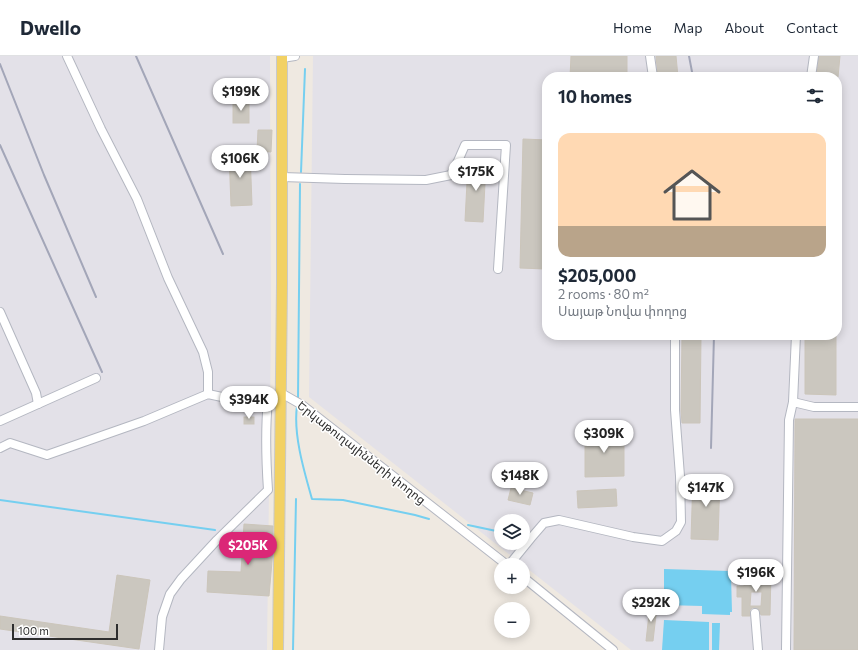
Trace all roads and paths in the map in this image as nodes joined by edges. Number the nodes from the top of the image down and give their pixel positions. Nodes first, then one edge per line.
1 (67, 56) edge
2 (296, 56) edge
3 (650, 56) edge
4 (814, 56) edge
5 (282, 57) edge
6 (652, 72) edge
7 (812, 72) edge
8 (282, 177) junction
9 (498, 268) dead end
10 (0, 312) edge
11 (675, 340) edge
12 (796, 340) edge
13 (96, 378) dead end
14 (281, 392) junction
15 (208, 394) junction
16 (268, 400) junction
17 (793, 402) junction
18 (38, 404) junction
19 (858, 406) edge
20 (0, 421) edge
21 (0, 448) edge
22 (499, 558) edge
23 (514, 558) edge
24 (530, 583) edge
25 (755, 613) dead end
26 (159, 650) edge
27 (278, 650) edge
28 (613, 650) edge
29 (758, 650) edge
30 (786, 650) edge

1 - 15 street
2 - 5 street
3 - 6 street
4 - 7 street
5 - 8 main road
8 - 9 street
8 - 14 main road
10 - 18 street
11 - 23 street
12 - 17 street
13 - 18 street
14 - 16 street
14 - 22 street, Երկաթուղայինների փողոց
14 - 27 main road
15 - 16 street
15 - 21 street
16 - 26 street
17 - 19 street
17 - 30 street
18 - 20 street
24 - 28 street
25 - 29 street

